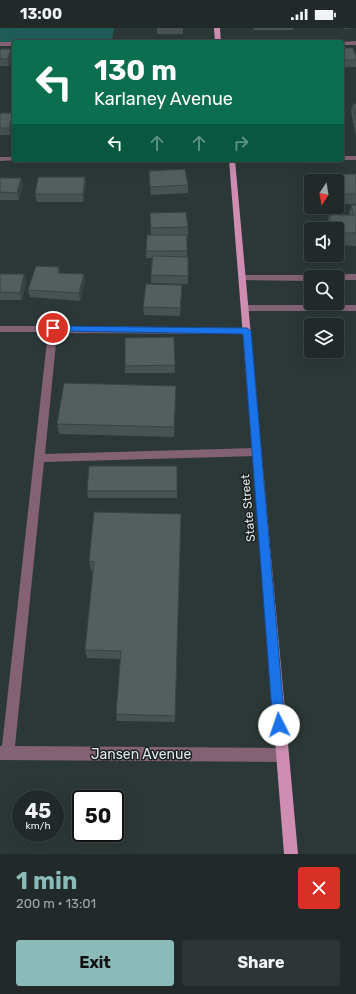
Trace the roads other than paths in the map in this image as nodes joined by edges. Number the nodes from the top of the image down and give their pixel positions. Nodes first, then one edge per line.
1 (217, 28) edge
2 (218, 40) edge
3 (344, 43) edge
4 (356, 43) edge
5 (0, 44) edge
6 (12, 44) edge
7 (0, 158) edge
8 (12, 158) edge
9 (344, 158) edge
10 (356, 158) edge
11 (232, 162) edge
12 (344, 277) edge
13 (356, 277) edge
14 (243, 278) junction
15 (304, 278) edge
16 (245, 308) junction
17 (356, 308) edge
18 (53, 328) junction
19 (0, 329) edge
20 (247, 331) junction
21 (257, 452) junction
22 (39, 458) junction
23 (4, 753) edge
24 (281, 754) junction
25 (291, 854) edge

1 - 2 main road
3 - 4 street
5 - 6 street
7 - 8 street
9 - 10 street
11 - 14 main road, State Street
12 - 13 street
14 - 15 street
14 - 16 main road, State Street
16 - 17 street
16 - 20 main road, State Street
18 - 19 street
18 - 20 street
18 - 22 street
20 - 21 main road, State Street
21 - 22 street
21 - 24 main road, State Street
22 - 23 street
23 - 24 street, Jansen Avenue
24 - 25 main road, State Street

